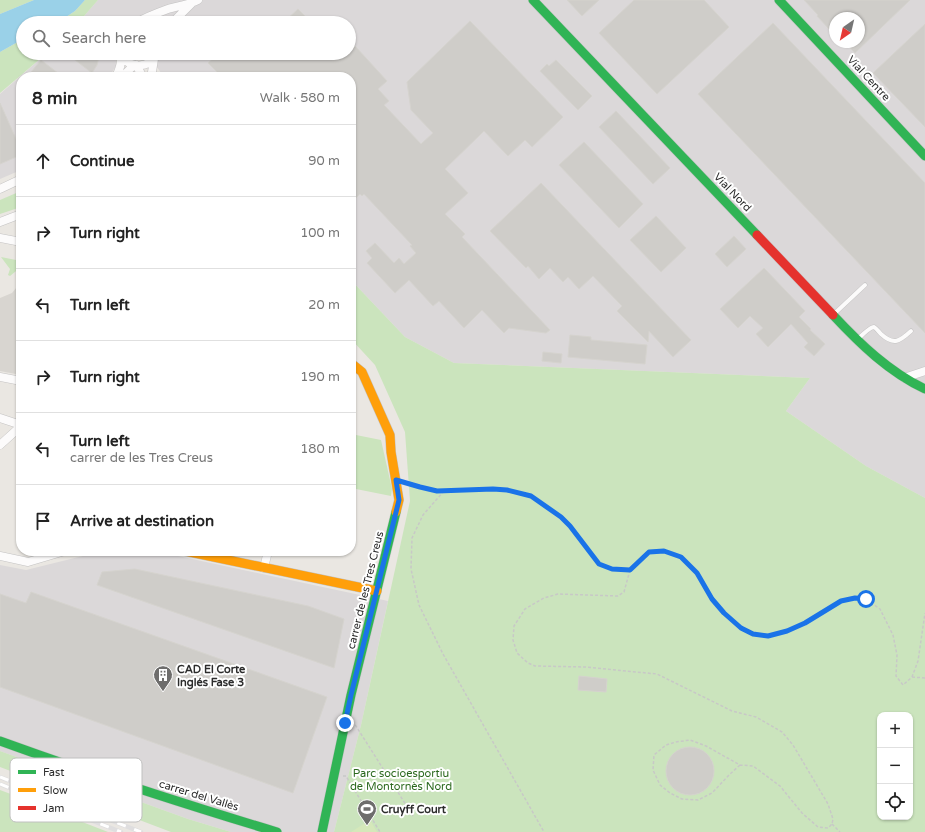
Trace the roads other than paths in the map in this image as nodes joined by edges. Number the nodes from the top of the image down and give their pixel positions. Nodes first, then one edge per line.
1 (533, 0) edge
2 (779, 0) edge
3 (195, 2) edge
4 (150, 16) edge
5 (180, 16) edge
6 (122, 60) edge
7 (125, 60) edge
8 (152, 60) edge
9 (155, 60) edge
10 (135, 65) junction
11 (118, 72) edge
12 (127, 72) edge
13 (140, 72) edge
14 (152, 72) edge
15 (925, 156) edge
16 (16, 181) edge
17 (0, 189) edge
18 (16, 216) edge
19 (0, 222) edge
20 (0, 238) edge
21 (16, 241) edge
22 (865, 285) dead end
23 (833, 315) junction
24 (911, 331) dead end
25 (856, 340) junction
26 (356, 367) edge
27 (925, 371) edge
28 (0, 377) edge
29 (904, 378) junction
30 (16, 380) edge
31 (925, 389) edge
32 (0, 418) edge
33 (16, 424) edge
34 (16, 431) edge
35 (0, 445) edge
36 (0, 556) edge
37 (48, 556) edge
38 (208, 556) edge
39 (267, 556) edge
40 (264, 568) junction
41 (377, 591) junction
42 (0, 741) edge
43 (46, 758) edge
44 (142, 790) edge
45 (277, 832) edge
46 (322, 832) edge

1 - 23 street, Vial Nord
2 - 15 street, Vial Centre
3 - 4 street
3 - 5 street
6 - 11 street
7 - 10 street
8 - 10 street
9 - 14 street
10 - 12 street
10 - 13 street
16 - 17 street
18 - 19 street
20 - 21 street
22 - 23 lane
23 - 25 street, Vial Nord
24 - 25 lane
25 - 29 street, Vial Nord
26 - 41 street, carrer de les Tres Creus
27 - 29 street
28 - 30 street
29 - 31 street, Vial Nord
32 - 33 street
34 - 35 street
36 - 37 street
38 - 40 street
39 - 40 street
40 - 41 street
41 - 46 street, carrer de les Tres Creus
42 - 43 street, carrer del Vallès
44 - 45 street, carrer del Vallès

